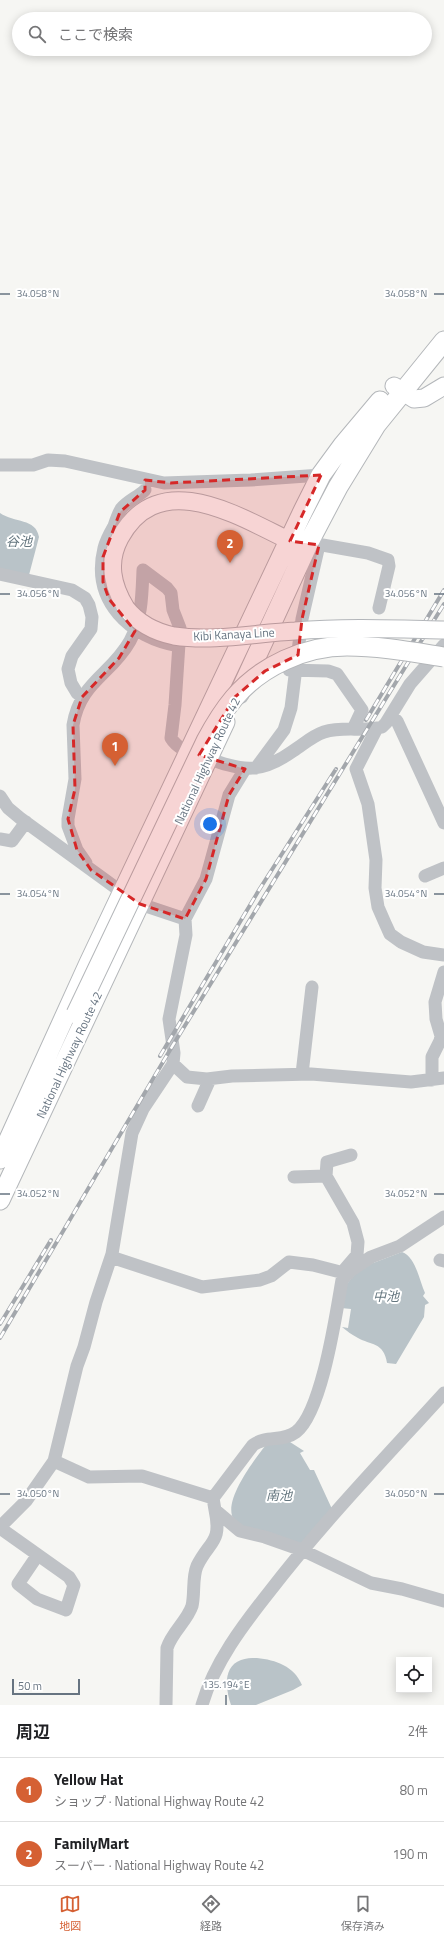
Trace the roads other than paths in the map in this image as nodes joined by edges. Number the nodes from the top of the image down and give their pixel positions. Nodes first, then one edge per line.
1 (444, 335) edge
2 (444, 341) edge
3 (444, 386) edge
4 (398, 389) junction
5 (0, 465) edge
6 (321, 474) junction
7 (145, 485) junction
8 (146, 511) junction
9 (290, 540) junction
10 (314, 544) junction
11 (0, 574) edge
12 (379, 608) dead end
13 (444, 630) edge
14 (135, 631) junction
15 (444, 645) edge
16 (179, 646) junction
17 (444, 657) edge
18 (255, 660) junction
19 (296, 671) junction
20 (82, 697) junction
21 (391, 715) junction
22 (377, 728) junction
23 (353, 729) junction
24 (189, 752) junction
25 (209, 758) junction
26 (250, 768) junction
27 (0, 796) edge
28 (440, 803) edge
29 (26, 822) junction
30 (444, 823) edge
31 (0, 839) edge
32 (444, 868) edge
33 (91, 870) junction
34 (425, 876) dead end
35 (123, 893) junction
36 (140, 904) junction
37 (185, 919) junction
38 (444, 955) edge
39 (444, 972) edge
40 (312, 987) dead end
41 (173, 1064) junction
42 (302, 1074) junction
43 (210, 1079) junction
44 (438, 1079) edge
45 (198, 1106) dead end
46 (351, 1155) dead end
47 (0, 1159) edge
48 (326, 1176) junction
49 (294, 1177) dead end
50 (0, 1180) edge
51 (0, 1200) edge
52 (444, 1218) edge
53 (111, 1257) junction
54 (345, 1273) junction
55 (444, 1393) edge
56 (54, 1461) junction
57 (214, 1504) junction
58 (0, 1528) edge
59 (302, 1550) junction
60 (38, 1556) junction
61 (444, 1602) edge
62 (166, 1705) edge
63 (202, 1705) edge

1 - 4 highway, National Highway Route 42
2 - 4 highway, National Highway Route 42
3 - 4 main road
4 - 6 highway, National Highway Route 42
4 - 10 highway, National Highway Route 42
5 - 7 street
6 - 7 street
6 - 9 highway, National Highway Route 42
7 - 8 street
7 - 14 street
8 - 9 main road, Kibi Kanaya Line
8 - 13 main road, Kibi Kanaya Line, bridge
9 - 10 main road, Kibi Kanaya Line
9 - 24 highway, National Highway Route 42
10 - 12 street
10 - 18 highway, National Highway Route 42
10 - 19 street
11 - 20 street
14 - 16 street
14 - 16 street
14 - 20 street
15 - 21 street
16 - 24 street
17 - 50 highway, bridge
18 - 19 street
18 - 25 highway, National Highway Route 42
19 - 23 street
19 - 26 street
20 - 33 street
21 - 22 street
21 - 28 street
22 - 23 street
22 - 38 street
23 - 26 street
24 - 25 street
24 - 35 highway, National Highway Route 42
25 - 26 street
25 - 36 highway, National Highway Route 42
26 - 37 street
27 - 29 street
28 - 30 street
29 - 31 street
29 - 33 street
32 - 34 street
33 - 35 street
35 - 36 street
35 - 47 highway, National Highway Route 42
36 - 37 street
36 - 51 highway, National Highway Route 42
37 - 41 street
39 - 44 street
40 - 42 street
41 - 43 street
41 - 53 street
42 - 43 street
42 - 44 street
43 - 45 street
46 - 48 street
48 - 49 street
48 - 54 street
52 - 54 street
53 - 54 street
53 - 56 street
54 - 57 street
55 - 59 street
56 - 57 street
56 - 58 street
57 - 59 street
57 - 62 street
58 - 60 street
59 - 61 street
59 - 63 street
60 - 60 street

